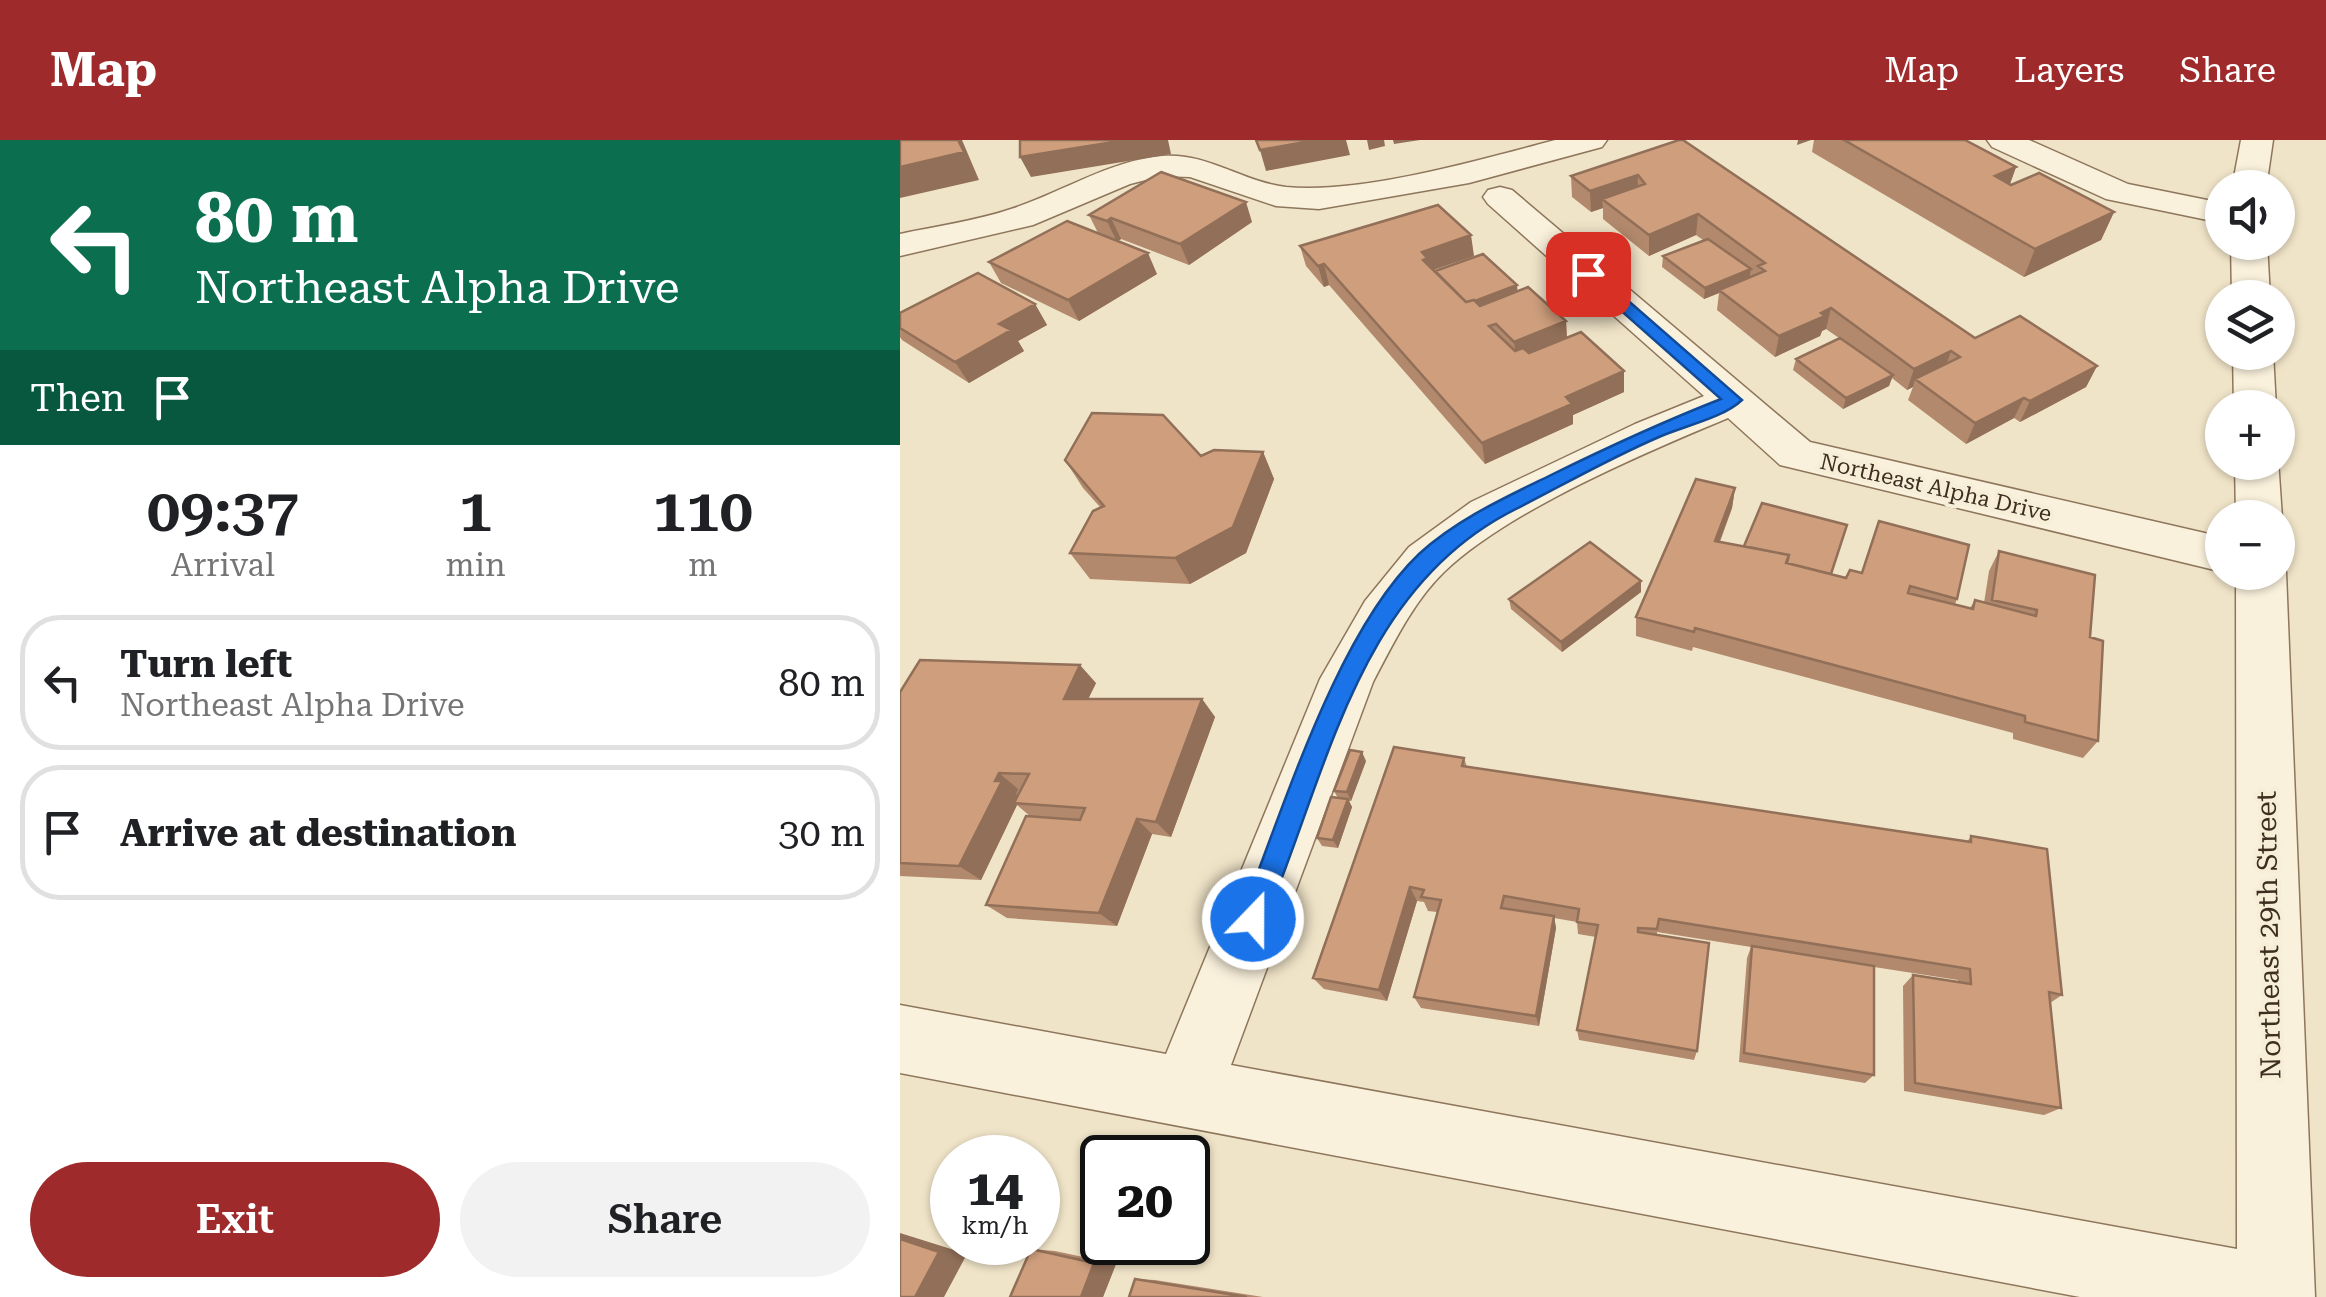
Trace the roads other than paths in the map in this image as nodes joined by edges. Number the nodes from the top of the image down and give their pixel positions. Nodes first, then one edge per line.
1 (1591, 140) edge
2 (2003, 140) edge
3 (2258, 140) edge
4 (2252, 170) edge
5 (1485, 185) junction
6 (2205, 210) edge
7 (900, 245) edge
8 (1734, 400) junction
9 (2205, 551) edge
10 (2261, 590) edge
11 (900, 1039) edge
12 (1186, 1091) junction
13 (2276, 1296) edge

1 - 5 street
2 - 6 street
3 - 4 street
5 - 7 street
5 - 8 street, Northeast Alpha Drive
8 - 9 street, Northeast Alpha Drive
8 - 12 street
10 - 13 street, Northeast 29th Street
11 - 12 street
12 - 13 street

